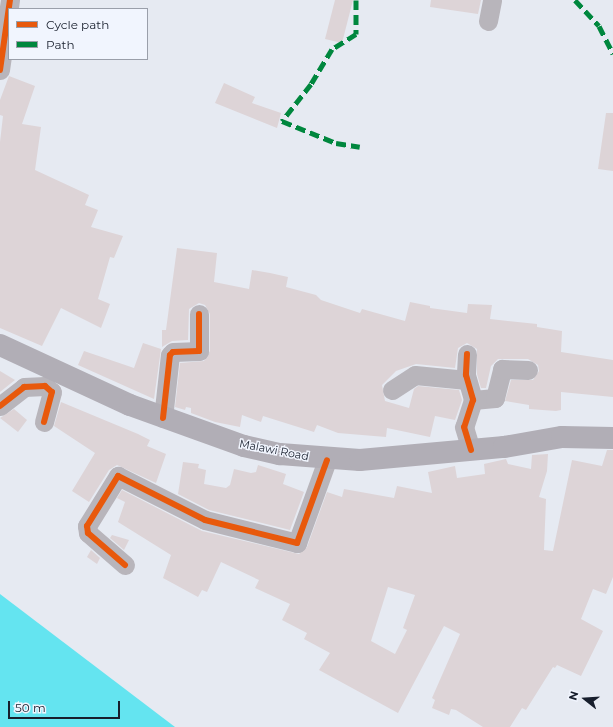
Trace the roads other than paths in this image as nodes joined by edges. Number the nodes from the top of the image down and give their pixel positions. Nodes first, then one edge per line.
1 (492, 0) edge
2 (8, 14) edge
3 (488, 22) dead end
4 (0, 70) edge
5 (199, 314) dead end
6 (0, 346) edge
7 (467, 354) dead end
8 (528, 370) dead end
9 (467, 380) junction
10 (392, 390) dead end
11 (473, 400) junction
12 (0, 406) edge
13 (164, 418) junction
14 (44, 422) dead end
15 (613, 438) edge
16 (471, 450) junction
17 (327, 460) junction
18 (125, 565) dead end

1 - 3 street
2 - 4 street
5 - 13 street
6 - 13 main road, Malawi Road
7 - 9 street
8 - 11 street
9 - 10 street
9 - 11 street
11 - 16 street
12 - 14 street
13 - 17 main road, Malawi Road
15 - 16 main road, Malawi Road
16 - 17 main road, Malawi Road
17 - 18 street

